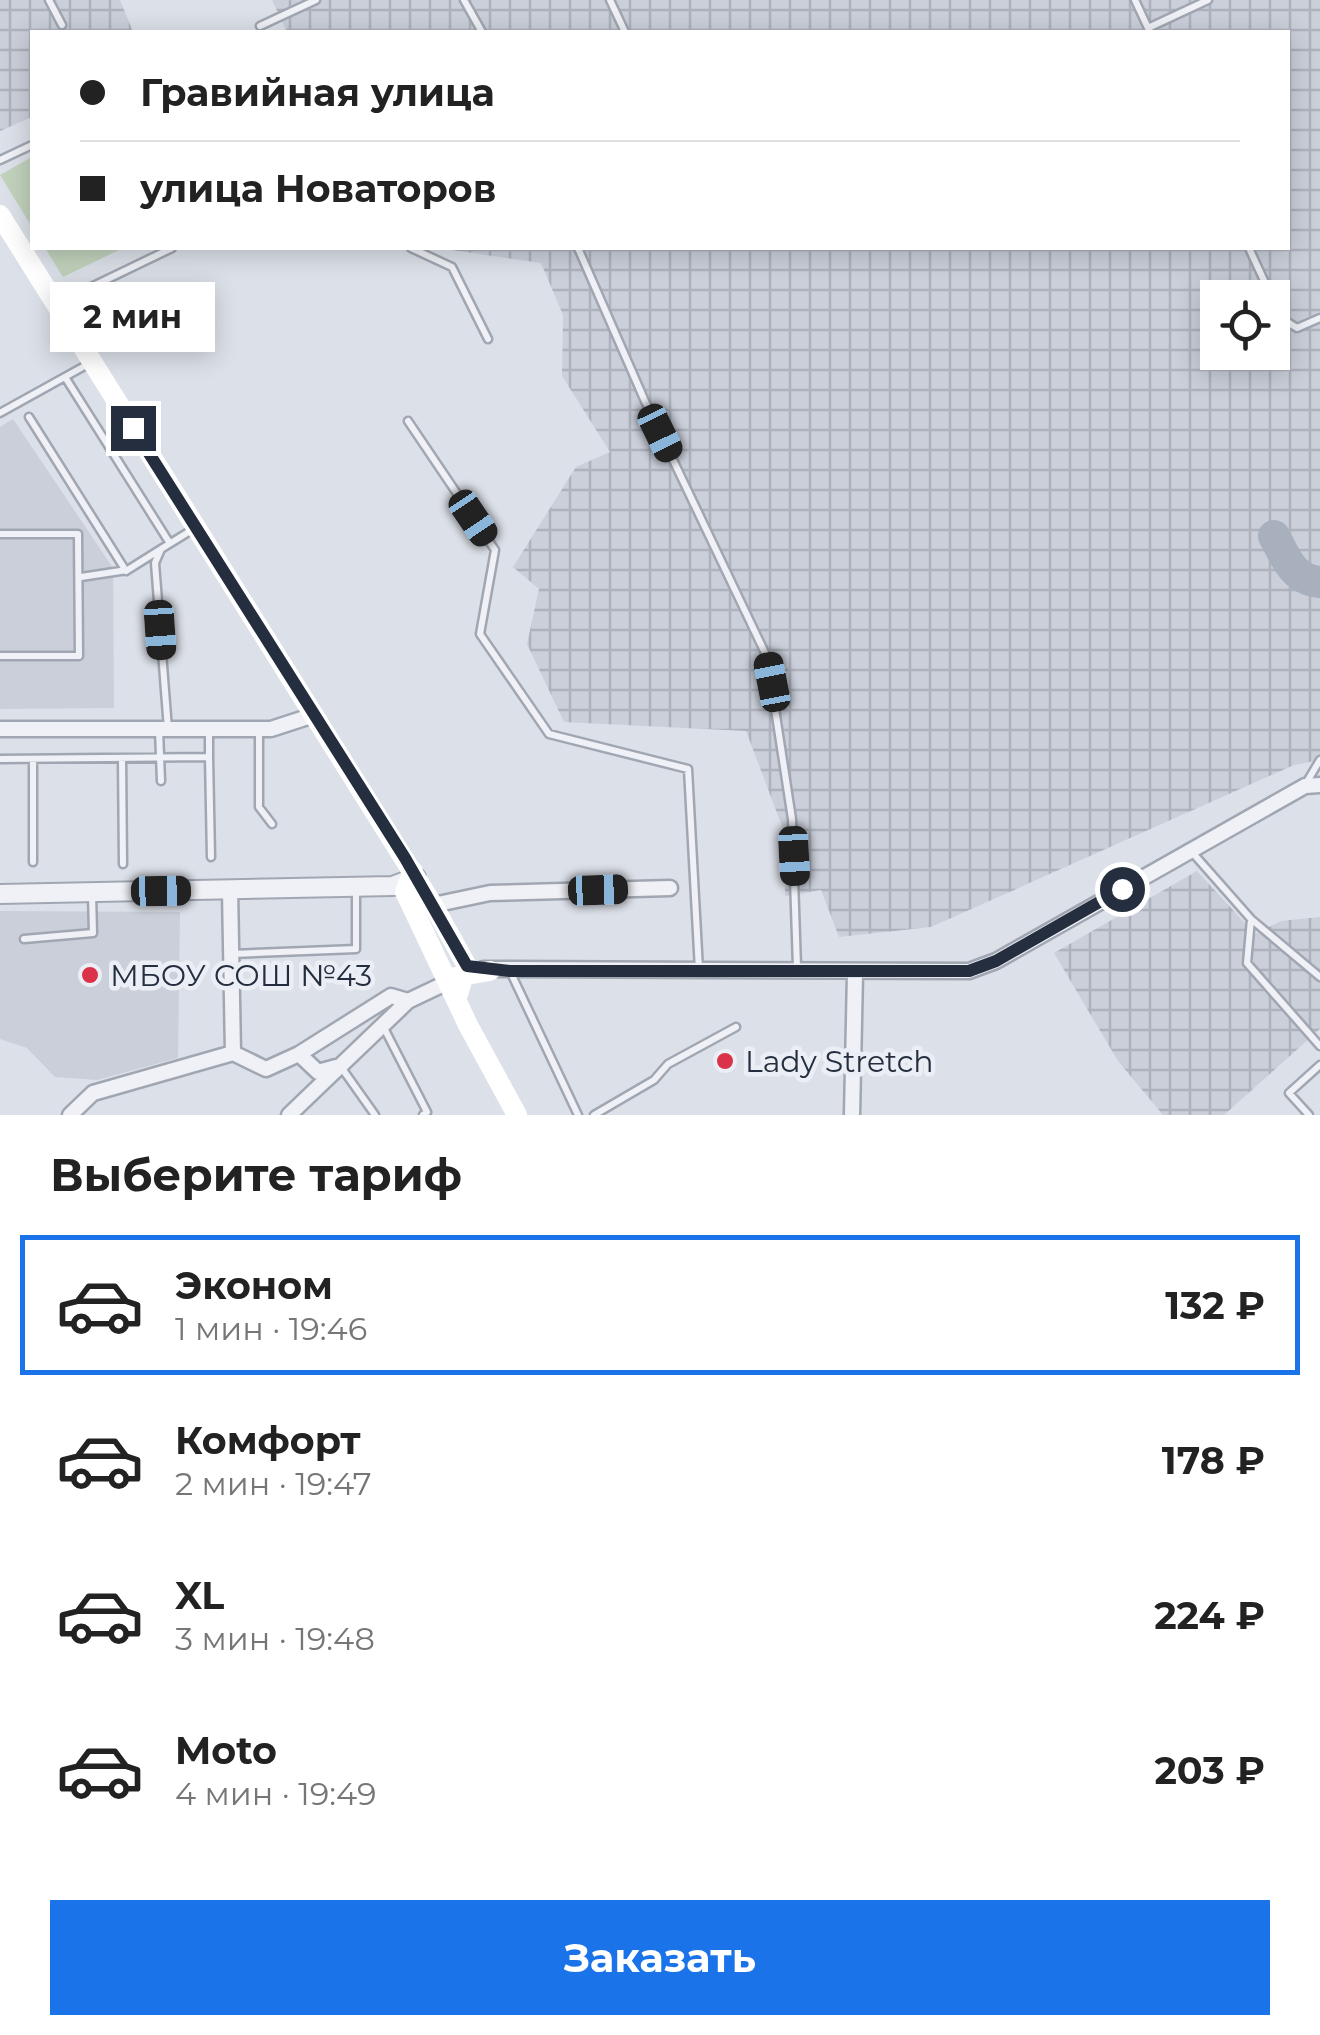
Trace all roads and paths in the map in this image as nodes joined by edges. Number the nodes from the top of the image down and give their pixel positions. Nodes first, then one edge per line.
1 (49, 0) edge
2 (316, 0) edge
3 (464, 0) edge
4 (610, 0) edge
5 (1135, 0) edge
6 (1208, 0) edge
7 (62, 25) dead end
8 (260, 26) dead end
9 (481, 30) edge
10 (624, 30) edge
11 (1149, 30) edge
12 (30, 146) edge
13 (0, 160) edge
14 (0, 214) edge
15 (168, 250) edge
16 (416, 250) edge
17 (579, 250) edge
18 (1250, 250) edge
19 (1263, 280) edge
20 (55, 304) junction
21 (1320, 318) edge
22 (1290, 324) edge
23 (488, 339) dead end
24 (91, 362) junction
25 (65, 377) junction
26 (0, 414) edge
27 (29, 417) dead end
28 (408, 422) dead end
29 (196, 527) junction
30 (0, 534) edge
31 (169, 542) junction
32 (161, 549) junction
33 (128, 570) junction
34 (81, 577) junction
35 (0, 656) edge
36 (314, 715) junction
37 (0, 729) edge
38 (164, 729) junction
39 (208, 729) junction
40 (260, 729) junction
41 (160, 757) junction
42 (209, 757) junction
43 (122, 758) junction
44 (0, 759) edge
45 (32, 759) junction
46 (1320, 760) edge
47 (161, 780) dead end
48 (1312, 786) edge
49 (272, 824) dead end
50 (1190, 850) junction
51 (211, 857) dead end
52 (34, 862) dead end
53 (123, 864) dead end
54 (413, 875) junction
55 (356, 884) junction
56 (670, 888) dead end
57 (230, 890) junction
58 (92, 892) junction
59 (0, 894) edge
60 (434, 905) junction
61 (1252, 918) junction
62 (24, 940) dead end
63 (232, 954) junction
64 (467, 966) junction
65 (500, 971) junction
66 (699, 972) junction
67 (798, 973) junction
68 (854, 974) junction
69 (1320, 977) edge
70 (448, 983) junction
71 (408, 1001) junction
72 (382, 1025) junction
73 (736, 1027) dead end
74 (1320, 1046) edge
75 (233, 1053) junction
76 (299, 1054) junction
77 (1320, 1065) edge
78 (340, 1066) junction
79 (70, 1115) edge
80 (289, 1115) edge
81 (376, 1115) edge
82 (424, 1115) edge
83 (517, 1115) edge
84 (578, 1115) edge
85 (594, 1115) edge
86 (852, 1115) edge
87 (1308, 1115) edge

1 - 7 lane
2 - 8 lane
3 - 9 lane
4 - 10 lane
5 - 11 lane
6 - 11 lane
12 - 13 lane
14 - 20 main road
15 - 20 lane
16 - 23 lane
17 - 67 lane
18 - 19 lane
20 - 24 main road
21 - 22 lane
24 - 25 lane
24 - 29 main road
25 - 26 lane
25 - 31 lane
27 - 33 lane
28 - 66 lane
29 - 31 lane
29 - 36 main road
30 - 34 lane
31 - 32 lane
32 - 33 lane
32 - 38 lane
33 - 34 lane
34 - 35 lane
36 - 40 street
36 - 54 main road
37 - 38 street
38 - 39 street
38 - 41 lane
39 - 40 street
39 - 42 lane
40 - 49 lane
41 - 42 lane
41 - 43 lane
41 - 47 lane
42 - 51 lane
43 - 45 lane
43 - 53 lane
44 - 45 lane
45 - 52 lane
46 - 48 lane
48 - 50 street
50 - 61 lane
50 - 68 street
54 - 55 street
54 - 60 main road
54 - 70 main road
55 - 57 street
55 - 63 lane
56 - 60 street
57 - 58 street
57 - 63 street
58 - 59 street
58 - 62 lane
60 - 64 main road
61 - 69 lane
61 - 74 lane
63 - 75 street
64 - 65 street
64 - 70 main road
65 - 66 street
65 - 70 main road
65 - 84 lane
66 - 67 street
67 - 68 street
68 - 86 street
70 - 71 street
70 - 83 main road
71 - 72 street
71 - 76 street
72 - 78 street
72 - 82 lane
73 - 85 lane
75 - 76 street
75 - 79 street
76 - 78 street
77 - 87 lane
78 - 80 street
78 - 81 lane

